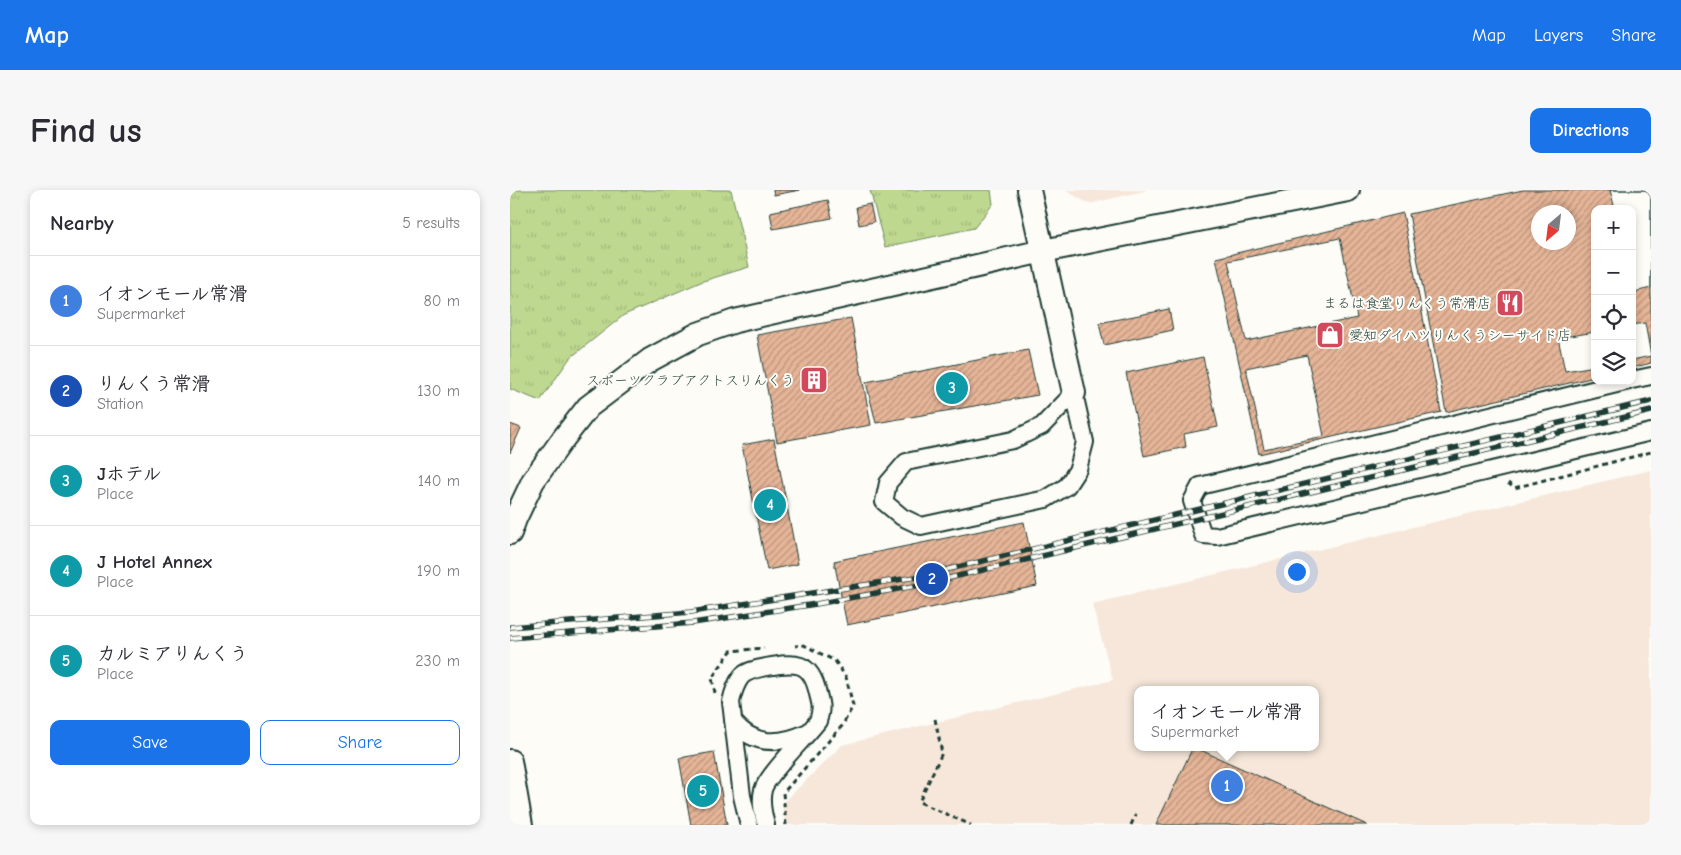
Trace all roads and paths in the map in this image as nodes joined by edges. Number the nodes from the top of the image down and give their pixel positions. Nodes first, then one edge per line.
1 (1028, 190) edge
2 (1348, 190) edge
3 (1043, 252) junction
4 (1651, 376) edge
5 (1636, 380) edge
6 (1615, 385) edge
7 (1074, 393) junction
8 (1651, 432) edge
9 (1651, 452) edge
10 (1506, 482) dead end
11 (510, 532) edge
12 (786, 646) dead end
13 (768, 648) dead end
14 (715, 695) dead end
15 (935, 719) dead end
16 (734, 722) junction
17 (810, 731) junction
18 (510, 761) edge
19 (1136, 814) dead end
20 (520, 825) edge
21 (749, 825) edge
22 (766, 825) edge
23 (786, 825) edge
24 (971, 825) edge
25 (1131, 825) edge

1 - 3 street
2 - 3 street
3 - 7 street
3 - 11 street
4 - 5 street
6 - 8 street
7 - 7 street
9 - 10 path
12 - 23 path
13 - 14 path
15 - 24 path
16 - 17 street
16 - 17 street
16 - 21 street
17 - 22 street
18 - 20 street
19 - 25 path

